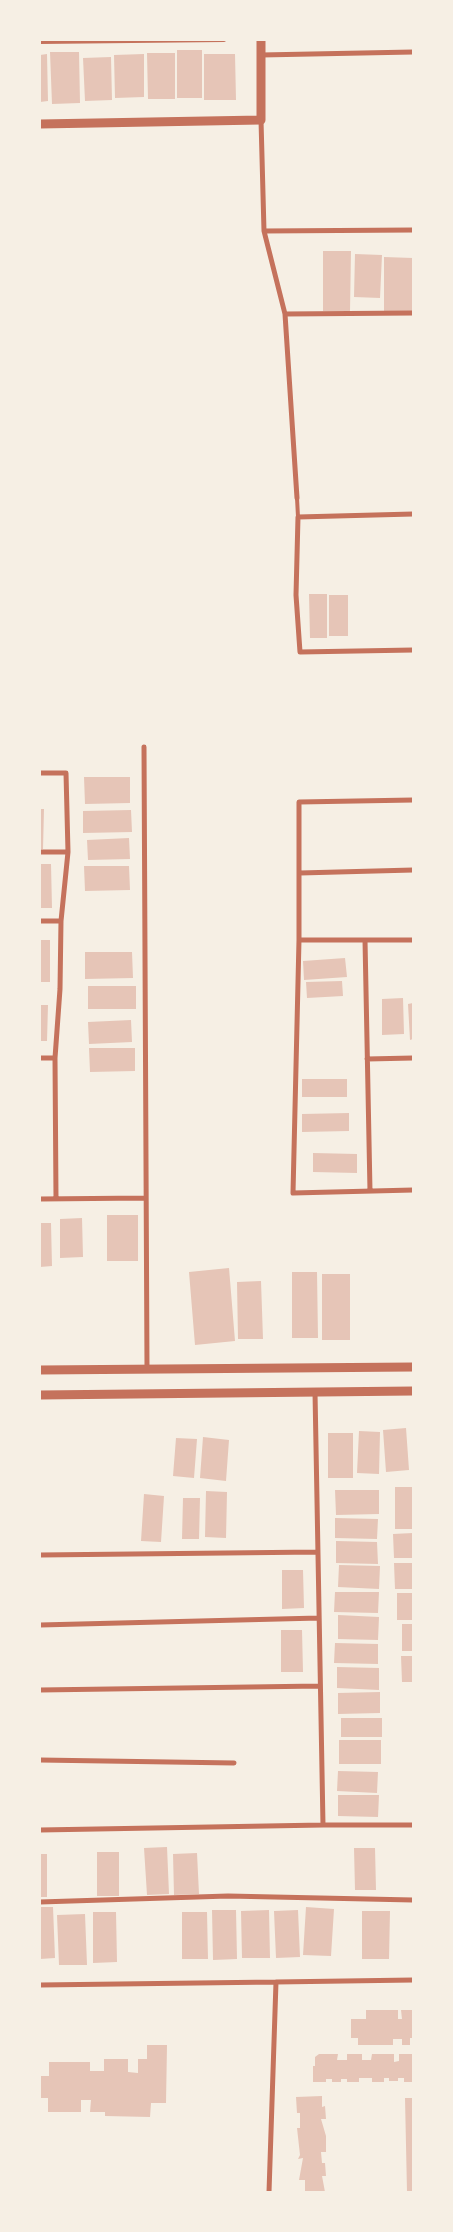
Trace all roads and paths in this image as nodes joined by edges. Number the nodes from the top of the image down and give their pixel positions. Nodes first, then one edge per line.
1 (224, 40) edge
2 (261, 40) edge
3 (40, 42) edge
4 (413, 52) edge
5 (260, 55) junction
6 (261, 120) junction
7 (40, 124) edge
8 (413, 230) edge
9 (264, 231) junction
10 (413, 313) edge
11 (285, 314) junction
12 (297, 498) joint
13 (413, 514) edge
14 (298, 517) junction
15 (413, 650) edge
16 (144, 747) dead end
17 (40, 772) edge
18 (413, 800) edge
19 (40, 852) edge
20 (68, 852) junction
21 (413, 870) edge
22 (300, 873) junction
23 (61, 920) junction
24 (40, 921) edge
25 (299, 940) junction
26 (365, 940) junction
27 (413, 940) edge
28 (40, 1058) edge
29 (55, 1058) junction
30 (413, 1058) edge
31 (367, 1059) junction
32 (413, 1190) edge
33 (370, 1191) junction
34 (145, 1198) junction
35 (40, 1199) edge
36 (56, 1199) junction
37 (413, 1367) edge
38 (147, 1369) junction
39 (40, 1370) edge
40 (413, 1391) edge
41 (315, 1392) junction
42 (40, 1395) edge
43 (318, 1552) junction
44 (40, 1555) edge
45 (319, 1618) junction
46 (40, 1625) edge
47 (320, 1686) junction
48 (40, 1690) edge
49 (40, 1760) edge
50 (234, 1763) dead end
51 (323, 1825) junction
52 (413, 1825) edge
53 (40, 1830) edge
54 (413, 1900) edge
55 (40, 1902) edge
56 (413, 1980) edge
57 (276, 1982) junction
58 (40, 1985) edge
59 (269, 2192) edge

1 - 3 lane
2 - 5 street
4 - 5 street
5 - 6 street
6 - 7 street
6 - 9 street
8 - 9 street
9 - 11 street
10 - 11 street
11 - 12 street
12 - 14 lane
13 - 14 street
14 - 15 street
16 - 34 street
17 - 20 street
18 - 22 street
19 - 20 street
20 - 23 street
21 - 22 street
22 - 25 street
23 - 24 street
23 - 29 street
25 - 26 street
25 - 33 street
26 - 27 street
26 - 31 street
28 - 29 street
29 - 36 street
30 - 31 street
31 - 33 street
32 - 33 street
34 - 36 street
34 - 38 street
35 - 36 street
37 - 38 street
38 - 39 street
40 - 41 street
41 - 42 street
41 - 43 street
43 - 44 street
43 - 45 street
45 - 46 street
45 - 47 street
47 - 48 street
47 - 51 street
49 - 50 street
51 - 52 street
51 - 53 street
54 - 55 street
56 - 57 street
57 - 58 street
57 - 59 street

